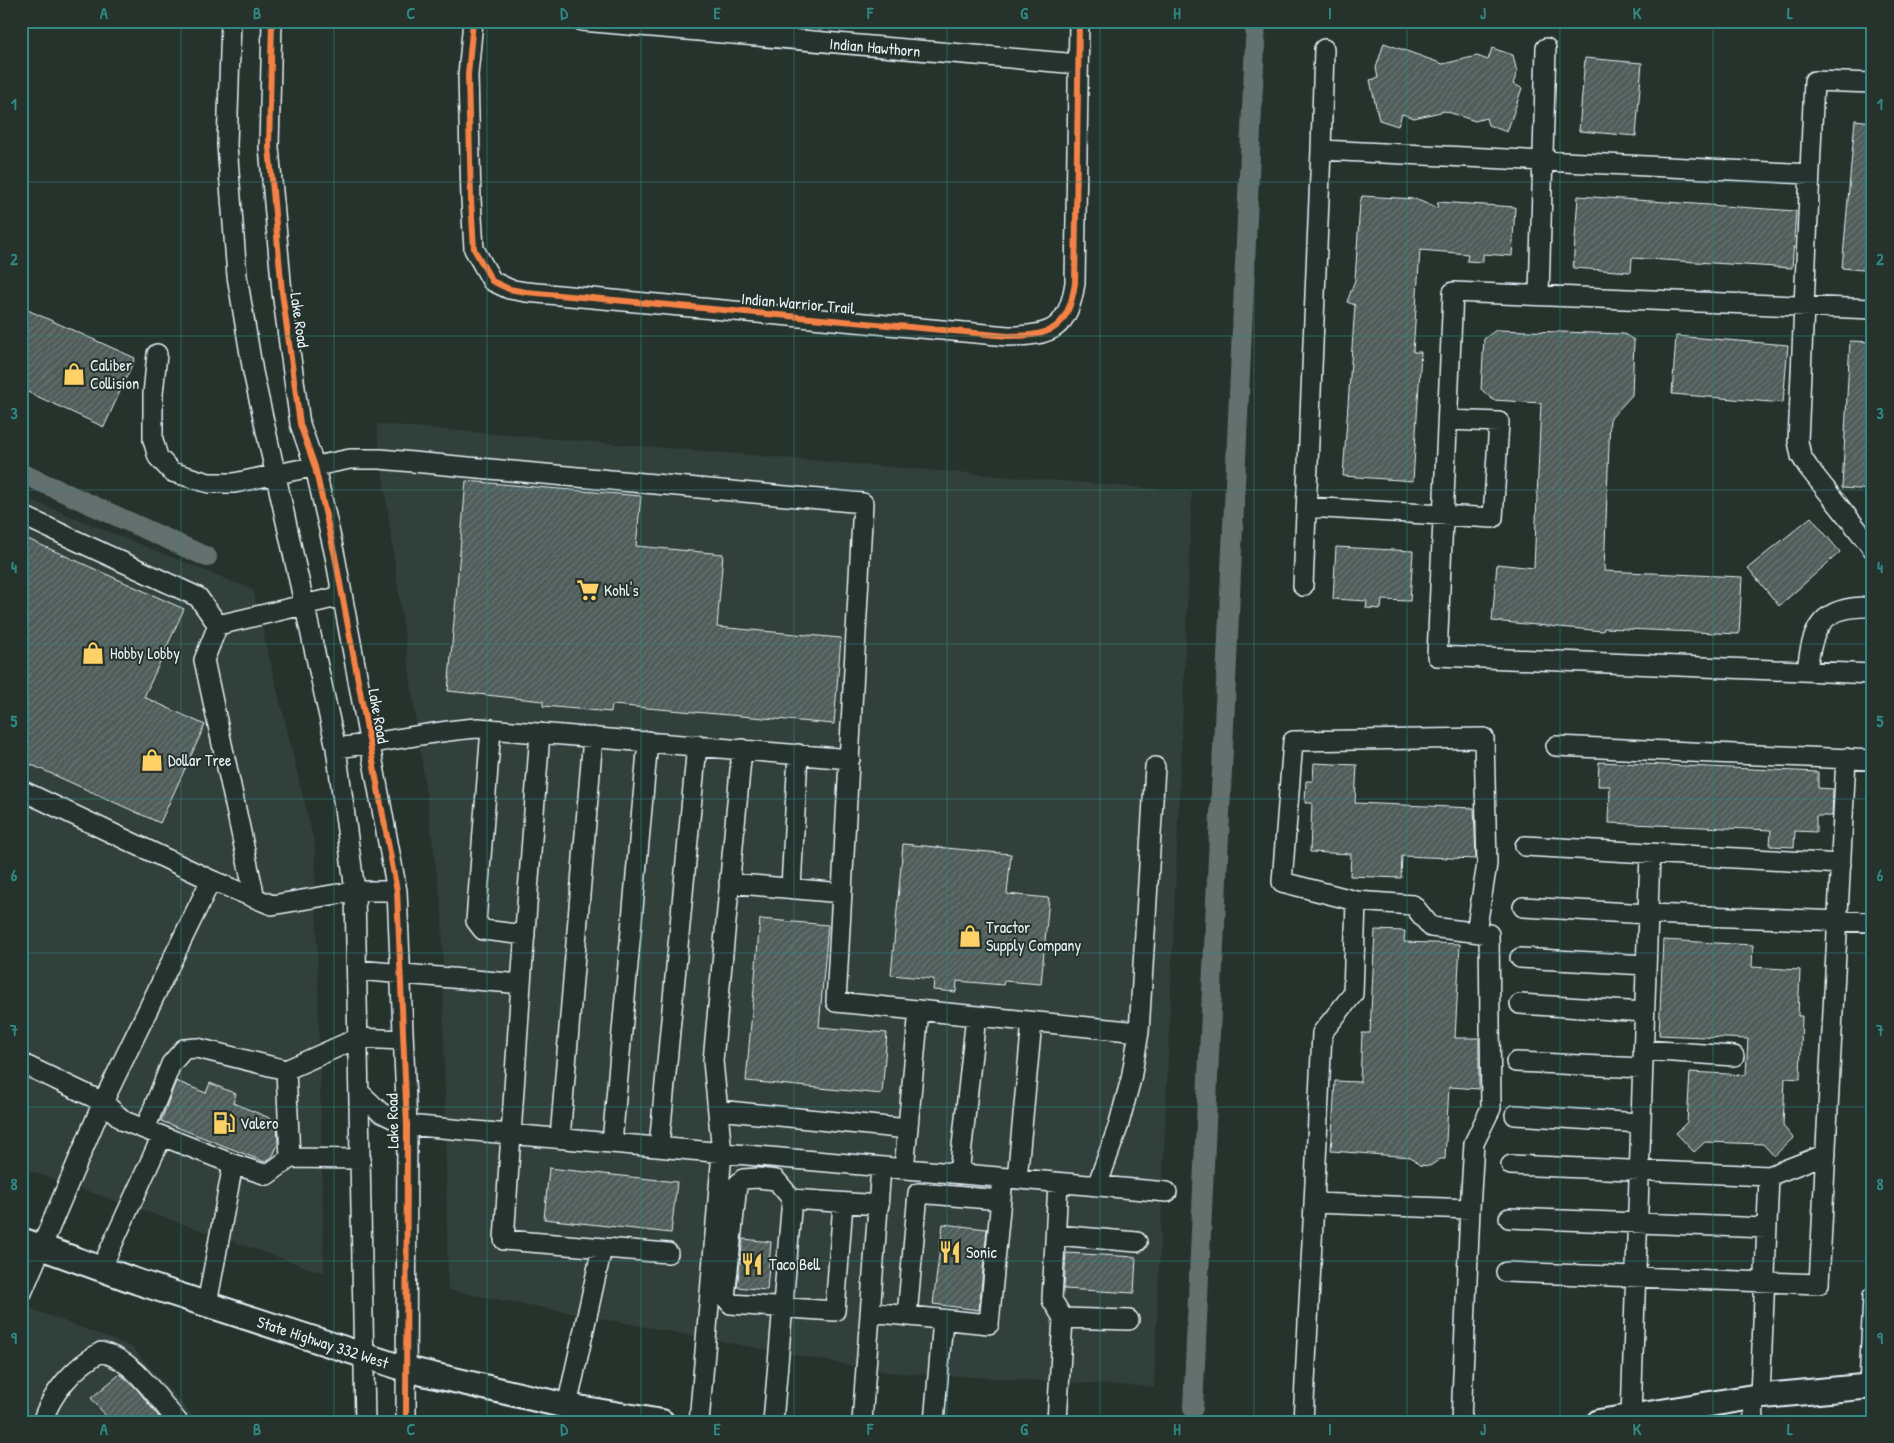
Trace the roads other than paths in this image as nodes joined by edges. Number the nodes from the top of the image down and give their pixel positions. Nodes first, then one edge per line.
1 (231, 21) edge
2 (272, 21) edge
3 (473, 21) edge
4 (582, 21) edge
5 (1079, 21) edge
6 (1546, 48) dead end
7 (1324, 49) dead end
8 (1078, 64) junction
9 (1873, 83) edge
10 (1321, 150) junction
11 (1543, 160) junction
12 (1810, 174) junction
13 (1539, 295) junction
14 (1804, 306) junction
15 (1873, 308) edge
16 (157, 354) dead end
17 (1448, 420) junction
18 (314, 468) junction
19 (276, 473) junction
20 (1307, 507) junction
21 (21, 515) edge
22 (1443, 515) junction
23 (1873, 549) edge
24 (1304, 586) dead end
25 (342, 596) junction
26 (303, 606) junction
27 (1873, 607) edge
28 (218, 625) junction
29 (1807, 671) junction
30 (1873, 674) edge
31 (491, 729) junction
32 (540, 733) junction
33 (593, 737) junction
34 (648, 741) junction
35 (370, 745) junction
36 (697, 746) junction
37 (1556, 746) dead end
38 (336, 748) junction
39 (742, 749) junction
40 (798, 754) junction
41 (1846, 758) junction
42 (850, 759) junction
43 (1873, 760) edge
44 (1154, 767) dead end
45 (21, 790) edge
46 (1525, 846) dead end
47 (1650, 853) junction
48 (1841, 864) junction
49 (211, 880) junction
50 (729, 883) junction
51 (791, 888) junction
52 (355, 891) junction
53 (397, 891) junction
54 (842, 893) junction
55 (255, 898) junction
56 (1356, 901) junction
57 (1523, 907) dead end
58 (1648, 914) junction
59 (1838, 920) junction
60 (1873, 922) edge
61 (1476, 932) junction
62 (525, 936) junction
63 (1520, 958) dead end
64 (1646, 965) junction
65 (357, 970) junction
66 (402, 973) junction
67 (521, 984) junction
68 (1520, 1004) dead end
69 (919, 1010) junction
70 (1644, 1012) junction
71 (976, 1016) junction
72 (1032, 1022) junction
73 (1139, 1032) junction
74 (358, 1038) junction
75 (403, 1040) junction
76 (1734, 1056) dead end
77 (1643, 1059) junction
78 (1516, 1062) dead end
79 (21, 1063) edge
80 (286, 1070) junction
81 (360, 1092) junction
82 (103, 1102) junction
83 (718, 1110) junction
84 (1515, 1115) dead end
85 (1640, 1122) junction
86 (407, 1125) junction
87 (144, 1129) junction
88 (908, 1129) junction
89 (510, 1134) junction
90 (162, 1136) junction
91 (560, 1138) junction
92 (612, 1143) junction
93 (660, 1147) junction
94 (722, 1153) junction
95 (1826, 1154) junction
96 (290, 1158) junction
97 (361, 1159) junction
98 (233, 1164) junction
99 (1511, 1165) dead end
100 (881, 1167) junction
101 (904, 1169) junction
102 (1639, 1171) junction
103 (959, 1174) junction
104 (1769, 1176) junction
105 (1010, 1178) junction
106 (1058, 1182) junction
107 (1097, 1186) junction
108 (1168, 1192) dead end
109 (792, 1199) junction
110 (1001, 1200) junction
111 (843, 1203) junction
112 (1314, 1203) junction
113 (879, 1205) junction
114 (1470, 1209) junction
115 (1509, 1218) dead end
116 (1637, 1223) junction
117 (1766, 1228) junction
118 (1056, 1235) junction
119 (1137, 1242) dead end
120 (32, 1244) edge
121 (602, 1248) junction
122 (668, 1253) dead end
123 (101, 1269) junction
124 (1506, 1272) dead end
125 (1635, 1277) junction
126 (1764, 1281) junction
127 (21, 1295) edge
128 (1873, 1296) edge
129 (207, 1304) junction
130 (782, 1307) junction
131 (870, 1312) junction
132 (907, 1316) junction
133 (1064, 1318) junction
134 (943, 1320) junction
135 (1129, 1320) dead end
136 (364, 1355) junction
137 (406, 1370) junction
138 (1871, 1386) edge
139 (1756, 1397) junction
140 (567, 1406) junction
141 (1631, 1417) junction
142 (42, 1422) edge
143 (178, 1422) edge
144 (365, 1422) edge
145 (406, 1422) edge
146 (662, 1422) edge
147 (699, 1422) edge
148 (773, 1422) edge
149 (862, 1422) edge
150 (934, 1422) edge
151 (1057, 1422) edge
152 (1303, 1422) edge
153 (1461, 1422) edge
154 (1599, 1422) edge
155 (1754, 1422) edge

1 - 19 street, Lake Road
2 - 18 street, Lake Road
3 - 8 street, Indian Warrior Trail
4 - 8 street, Indian Hawthorn
5 - 8 street, Indian Warrior Trail
6 - 11 street
7 - 10 street
9 - 12 street
10 - 11 street
10 - 20 street
11 - 12 street
11 - 13 street
12 - 14 street
13 - 14 street
13 - 17 street
14 - 15 street
14 - 23 street
16 - 19 street
17 - 22 street
17 - 22 street
18 - 19 street
18 - 25 street, Lake Road
18 - 42 street
19 - 26 street, Lake Road
20 - 22 street
20 - 24 street
21 - 28 street
22 - 29 street
25 - 26 street
25 - 35 street, Lake Road
26 - 28 street
26 - 38 street, Lake Road
27 - 29 street
28 - 55 street
29 - 30 street
31 - 32 street
31 - 35 street
31 - 62 street
32 - 33 street
32 - 62 street
33 - 34 street
33 - 91 street
34 - 36 street
34 - 92 street
35 - 38 street
35 - 53 street, Lake Road
36 - 39 street
36 - 93 street
37 - 41 street
38 - 52 street, Lake Road
39 - 40 street
39 - 50 street
40 - 42 street
40 - 51 street
41 - 43 street
41 - 48 street
42 - 54 street
44 - 73 street
45 - 49 street
46 - 47 street
47 - 48 street
47 - 58 street
48 - 59 street
49 - 55 street
49 - 82 street
50 - 51 street
50 - 83 street
51 - 54 street
52 - 53 street
52 - 55 street
52 - 65 street, Lake Road
53 - 66 street, Lake Road
54 - 69 street
56 - 61 street
56 - 61 street
56 - 112 street
57 - 58 street
58 - 59 street
58 - 64 street
59 - 60 street
59 - 95 street
61 - 114 street
62 - 67 street
63 - 64 street
64 - 70 street
65 - 66 street
65 - 74 street, Lake Road
66 - 67 street
66 - 75 street, Lake Road
67 - 89 street
68 - 70 street
69 - 71 street
69 - 88 street
70 - 77 street
71 - 72 street
71 - 103 street
72 - 73 street
72 - 105 street
73 - 107 street
74 - 75 street
74 - 80 street
74 - 81 street, Lake Road
75 - 86 street, Lake Road
76 - 77 street
77 - 78 street
77 - 85 street
79 - 82 street
80 - 87 street
80 - 96 street
81 - 86 street
81 - 97 street, Lake Road
82 - 87 street
82 - 120 street
83 - 88 street
83 - 94 street
84 - 85 street
85 - 102 street
86 - 89 street
86 - 137 street, Lake Road
87 - 90 street
88 - 101 street
89 - 91 street
89 - 121 street
90 - 98 street
90 - 123 street
91 - 92 street
92 - 93 street
93 - 94 street
94 - 100 street
94 - 147 street
95 - 104 street
95 - 126 street
96 - 97 street
96 - 98 street
97 - 136 street, Lake Road
98 - 129 street
99 - 102 street
100 - 101 street
100 - 113 street
101 - 103 street
102 - 104 street
102 - 116 street
103 - 105 street
104 - 117 street
105 - 106 street
105 - 110 street
106 - 107 street
106 - 118 street
107 - 108 street
109 - 111 street
109 - 130 street
109 - 130 street
110 - 132 street
110 - 134 street
111 - 113 street
111 - 130 street
112 - 114 street
112 - 152 street
113 - 131 street
114 - 153 street
115 - 116 street
116 - 117 street
116 - 125 street
117 - 126 street
118 - 119 street
118 - 133 street
120 - 123 main road, State Highway 332 West
120 - 127 street
121 - 122 street
121 - 140 street
123 - 129 main road, State Highway 332 West
124 - 125 street
125 - 126 street
125 - 141 street
126 - 139 street
128 - 138 street
129 - 136 main road, State Highway 332 West
130 - 148 street
131 - 132 street
131 - 149 street
132 - 134 street
133 - 135 street
133 - 151 street
134 - 150 street
136 - 137 main road, State Highway 332 West
136 - 144 street, Lake Road
137 - 140 main road, State Highway 332 West
137 - 145 street, Lake Road
138 - 139 main road
139 - 141 main road
139 - 155 street
140 - 146 main road, State Highway 332 West
141 - 154 main road
142 - 143 street

